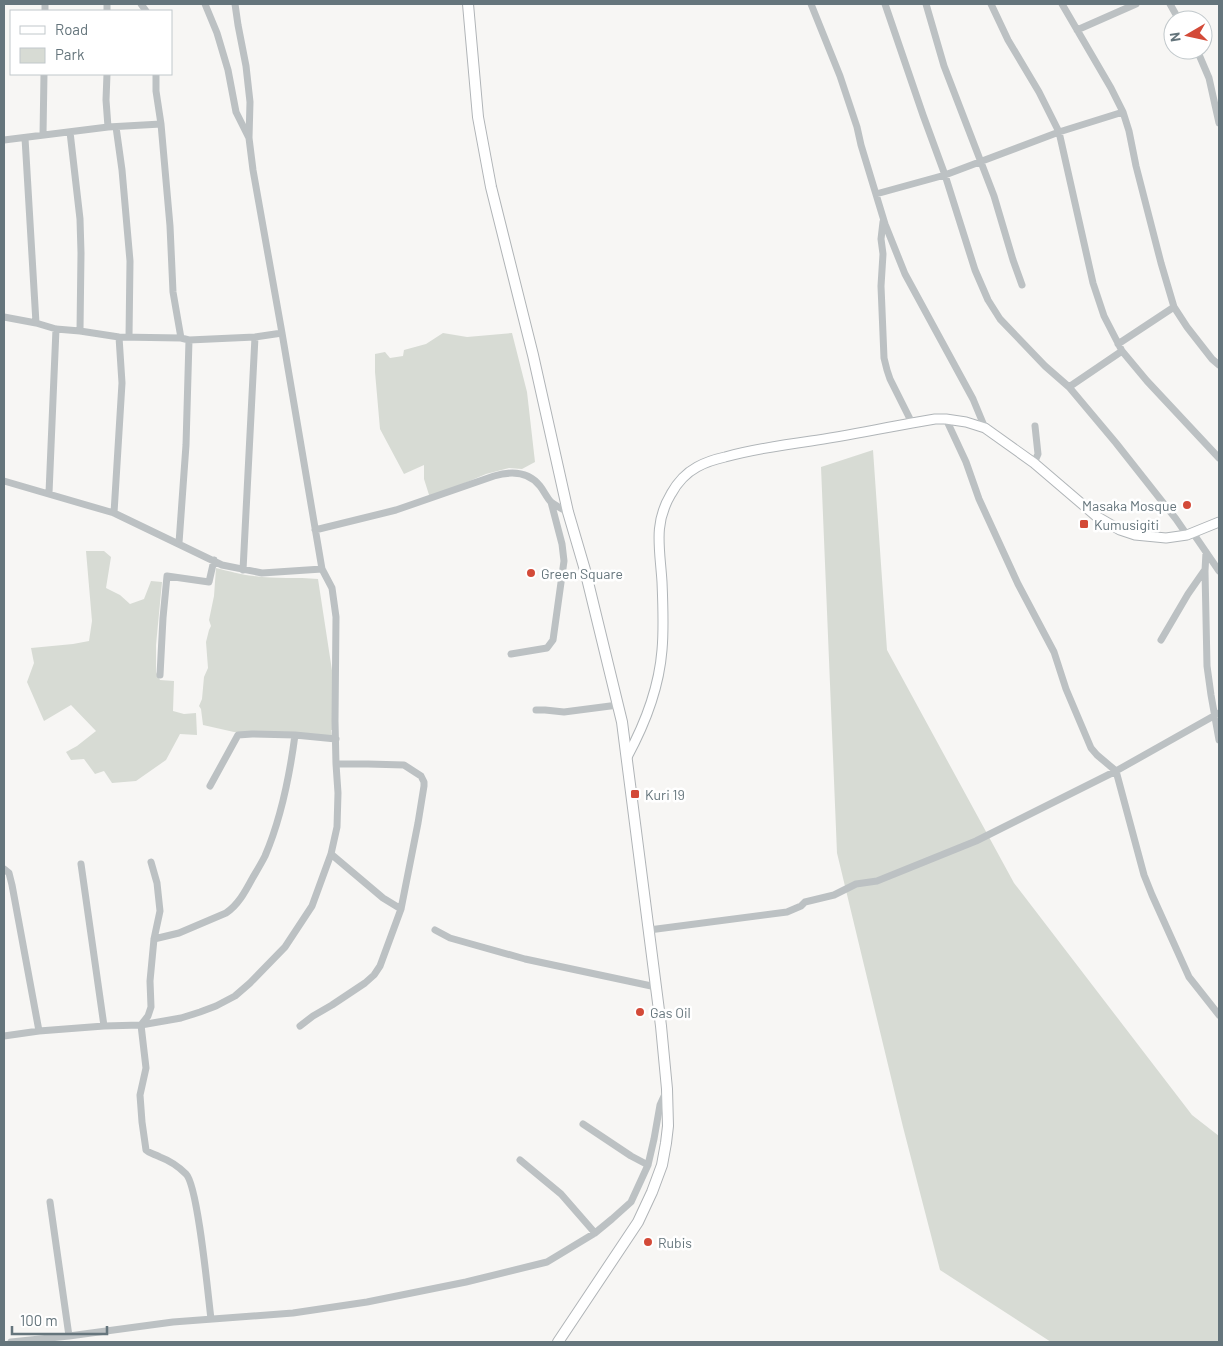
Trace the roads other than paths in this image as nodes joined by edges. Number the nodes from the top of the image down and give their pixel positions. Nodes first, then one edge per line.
1 (205, 4) edge
2 (235, 4) edge
3 (468, 4) edge
4 (811, 4) edge
5 (885, 4) edge
6 (926, 4) edge
7 (991, 4) edge
8 (1062, 4) edge
9 (1136, 4) edge
10 (1077, 30) junction
11 (1201, 60) edge
12 (44, 75) edge
13 (107, 75) edge
14 (156, 75) edge
15 (1123, 112) junction
16 (1219, 123) edge
17 (161, 124) junction
18 (108, 127) junction
19 (116, 127) junction
20 (70, 132) junction
21 (1059, 132) junction
22 (43, 135) junction
23 (26, 138) junction
24 (249, 138) junction
25 (4, 140) edge
26 (980, 162) junction
27 (945, 175) junction
28 (876, 194) junction
29 (883, 219) junction
30 (1022, 284) dead end
31 (1174, 307) junction
32 (4, 316) edge
33 (36, 323) junction
34 (56, 329) junction
35 (80, 331) junction
36 (282, 333) junction
37 (119, 337) junction
38 (129, 337) junction
39 (255, 337) junction
40 (185, 339) junction
41 (1120, 348) junction
42 (1219, 365) edge
43 (1069, 387) junction
44 (946, 419) junction
45 (912, 423) junction
46 (1035, 426) dead end
47 (985, 428) junction
48 (1219, 458) edge
49 (1034, 463) junction
50 (4, 481) edge
51 (49, 493) junction
52 (551, 502) junction
53 (568, 512) junction
54 (114, 513) junction
55 (1219, 522) edge
56 (315, 530) junction
57 (1190, 534) junction
58 (179, 543) junction
59 (1206, 552) junction
60 (214, 560) junction
61 (322, 568) junction
62 (242, 570) junction
63 (1205, 571) junction
64 (1219, 571) edge
65 (1161, 640) dead end
66 (511, 654) dead end
67 (160, 675) dead end
68 (618, 705) junction
69 (536, 710) dead end
70 (1217, 714) edge
71 (294, 736) junction
72 (336, 739) junction
73 (1219, 740) edge
74 (627, 757) junction
75 (336, 764) junction
76 (1116, 770) junction
77 (210, 786) dead end
78 (331, 854) junction
79 (151, 862) dead end
80 (81, 864) dead end
81 (4, 869) edge
82 (401, 910) junction
83 (435, 930) dead end
84 (649, 930) junction
85 (154, 939) junction
86 (656, 987) junction
87 (1219, 1014) edge
88 (141, 1025) junction
89 (104, 1026) junction
90 (300, 1026) dead end
91 (39, 1031) junction
92 (4, 1036) edge
93 (667, 1089) junction
94 (583, 1124) dead end
95 (520, 1160) dead end
96 (648, 1165) junction
97 (50, 1202) dead end
98 (595, 1233) junction
99 (211, 1319) junction
100 (69, 1336) junction
101 (11, 1342) edge
102 (558, 1342) edge

1 - 24 street
2 - 24 street
3 - 53 highway
4 - 28 street
5 - 27 street
6 - 26 street
7 - 21 street
8 - 10 street
9 - 10 street
10 - 15 street
11 - 16 street
12 - 22 street
13 - 18 street
14 - 17 street
15 - 21 street
15 - 31 street
17 - 19 street
17 - 40 street
18 - 19 street
18 - 20 street
19 - 38 street
20 - 22 street
20 - 35 street
21 - 26 street
21 - 41 street
22 - 23 street
23 - 25 street
23 - 33 street
24 - 36 street
26 - 27 street
26 - 30 street
27 - 28 street
27 - 43 street
28 - 29 street
29 - 45 street
29 - 47 street
31 - 41 street
31 - 42 street
32 - 33 street
33 - 34 street
34 - 35 street
34 - 51 street
35 - 37 street
36 - 39 street
36 - 56 street
37 - 38 street
37 - 54 street
38 - 40 street
39 - 40 street
39 - 62 street
40 - 58 street
41 - 43 street
41 - 48 street
43 - 57 street
44 - 45 main road
44 - 47 main road
44 - 76 street
45 - 74 main road
46 - 49 street
47 - 49 main road
49 - 57 main road
50 - 51 street
51 - 54 street
52 - 53 street
52 - 56 street
52 - 66 street
53 - 68 highway
54 - 58 street
55 - 57 main road
56 - 61 street
57 - 59 street
58 - 60 street
59 - 63 street
59 - 64 street
60 - 62 street
60 - 67 street
61 - 62 street
61 - 72 street
63 - 65 street
63 - 70 street
68 - 69 street
68 - 74 highway
70 - 73 street
70 - 76 street
71 - 72 street
71 - 77 street
71 - 85 street
72 - 75 street
74 - 84 highway
75 - 78 street
75 - 82 street
76 - 84 street
76 - 87 street
78 - 82 street
78 - 88 street
79 - 85 street
80 - 89 street
81 - 91 street
82 - 90 street
83 - 86 street
84 - 86 highway
85 - 88 street
86 - 93 highway
88 - 89 street
88 - 99 street
89 - 91 street
91 - 92 street
93 - 96 street
93 - 102 highway
94 - 96 street
95 - 98 street
96 - 98 street
97 - 100 street
98 - 99 street
99 - 100 street
100 - 101 street

